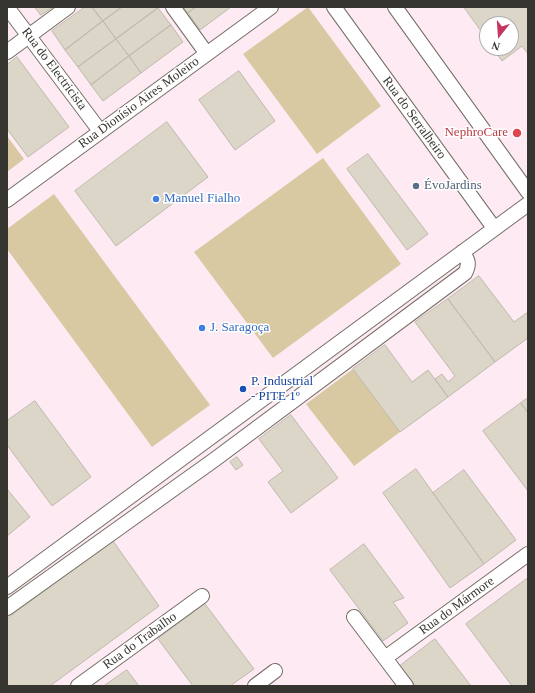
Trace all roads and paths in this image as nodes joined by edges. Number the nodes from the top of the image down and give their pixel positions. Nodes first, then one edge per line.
1 (8, 7) edge
2 (68, 7) edge
3 (173, 7) edge
4 (271, 7) edge
5 (334, 7) edge
6 (395, 7) edge
7 (29, 36) junction
8 (7, 52) edge
9 (208, 54) junction
10 (100, 131) junction
11 (528, 192) edge
12 (7, 200) edge
13 (528, 204) edge
14 (494, 228) junction
15 (462, 252) junction
16 (237, 418) junction
17 (249, 433) junction
18 (177, 462) junction
19 (189, 477) junction
20 (528, 554) edge
21 (7, 587) edge
22 (202, 596) dead end
23 (7, 608) edge
24 (354, 617) dead end
25 (385, 658) junction
26 (275, 671) dead end
27 (78, 686) edge
28 (255, 686) edge
29 (406, 686) edge

1 - 7 street, Rua do Electricista
2 - 7 street
3 - 9 street
4 - 9 street, Rua Dionísio Aires Moleiro
5 - 14 street, Rua do Serralheiro
6 - 11 street
7 - 8 street
7 - 10 street, Rua do Electricista
9 - 10 street, Rua Dionísio Aires Moleiro
10 - 12 street, Rua Dionísio Aires Moleiro
13 - 14 street
14 - 15 street
15 - 16 street
15 - 17 street
16 - 17 street
16 - 18 street
17 - 19 street
18 - 19 street
18 - 21 street
19 - 23 street
20 - 25 street, Rua do Mármore
22 - 27 street, Rua do Trabalho
24 - 25 street
25 - 29 street
26 - 28 street

